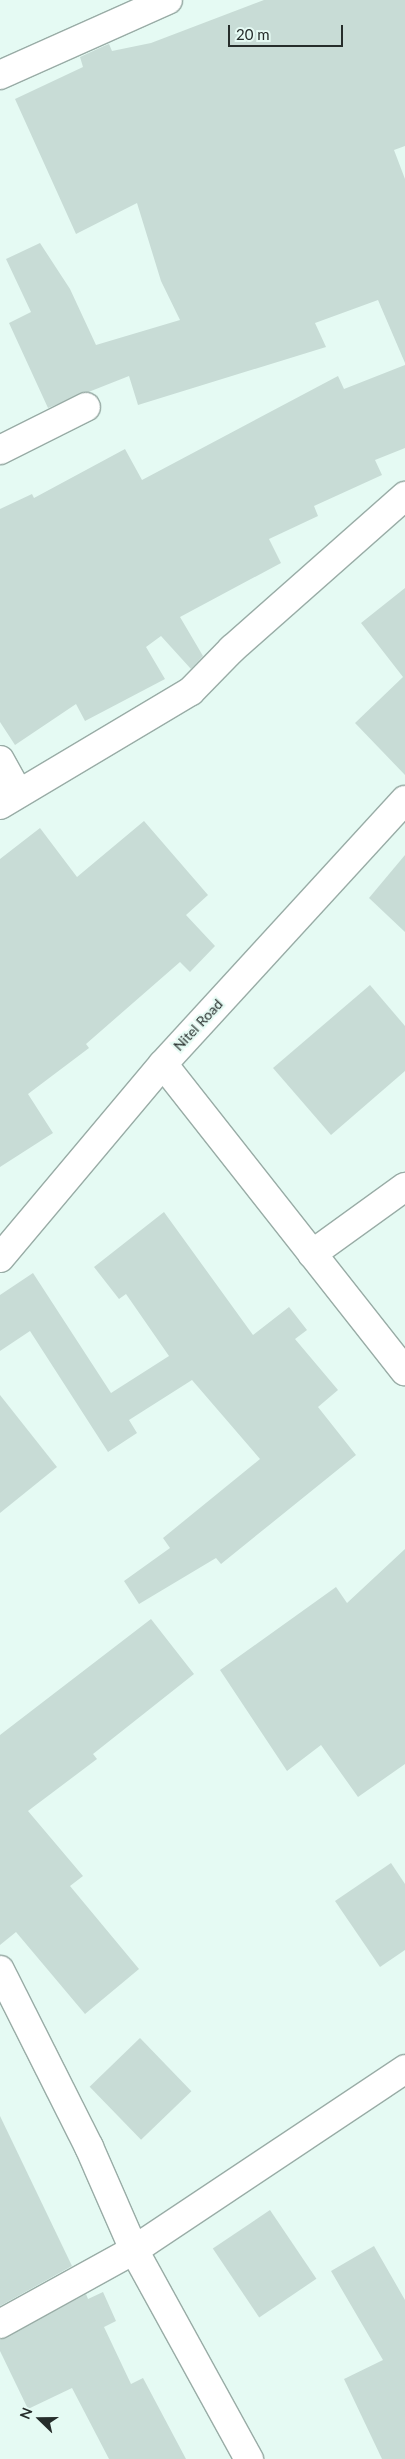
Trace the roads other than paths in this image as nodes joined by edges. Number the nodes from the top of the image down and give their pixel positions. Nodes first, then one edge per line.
1 (168, 0) edge
2 (0, 75) edge
3 (86, 407) dead end
4 (0, 450) edge
5 (405, 496) edge
6 (0, 760) edge
7 (9, 799) edge
8 (405, 800) edge
9 (163, 1064) junction
10 (405, 1187) edge
11 (312, 1254) junction
12 (0, 1258) edge
13 (405, 1371) edge
14 (0, 1970) edge
15 (405, 2069) edge
16 (134, 2250) junction
17 (0, 2324) edge
18 (249, 2459) edge

1 - 2 street
3 - 4 street
5 - 7 street
6 - 7 street
8 - 9 street, Nitel Road
9 - 11 street
9 - 12 street, Nitel Road
10 - 11 street
11 - 13 street
14 - 16 street
15 - 16 street
16 - 17 street
16 - 18 street

